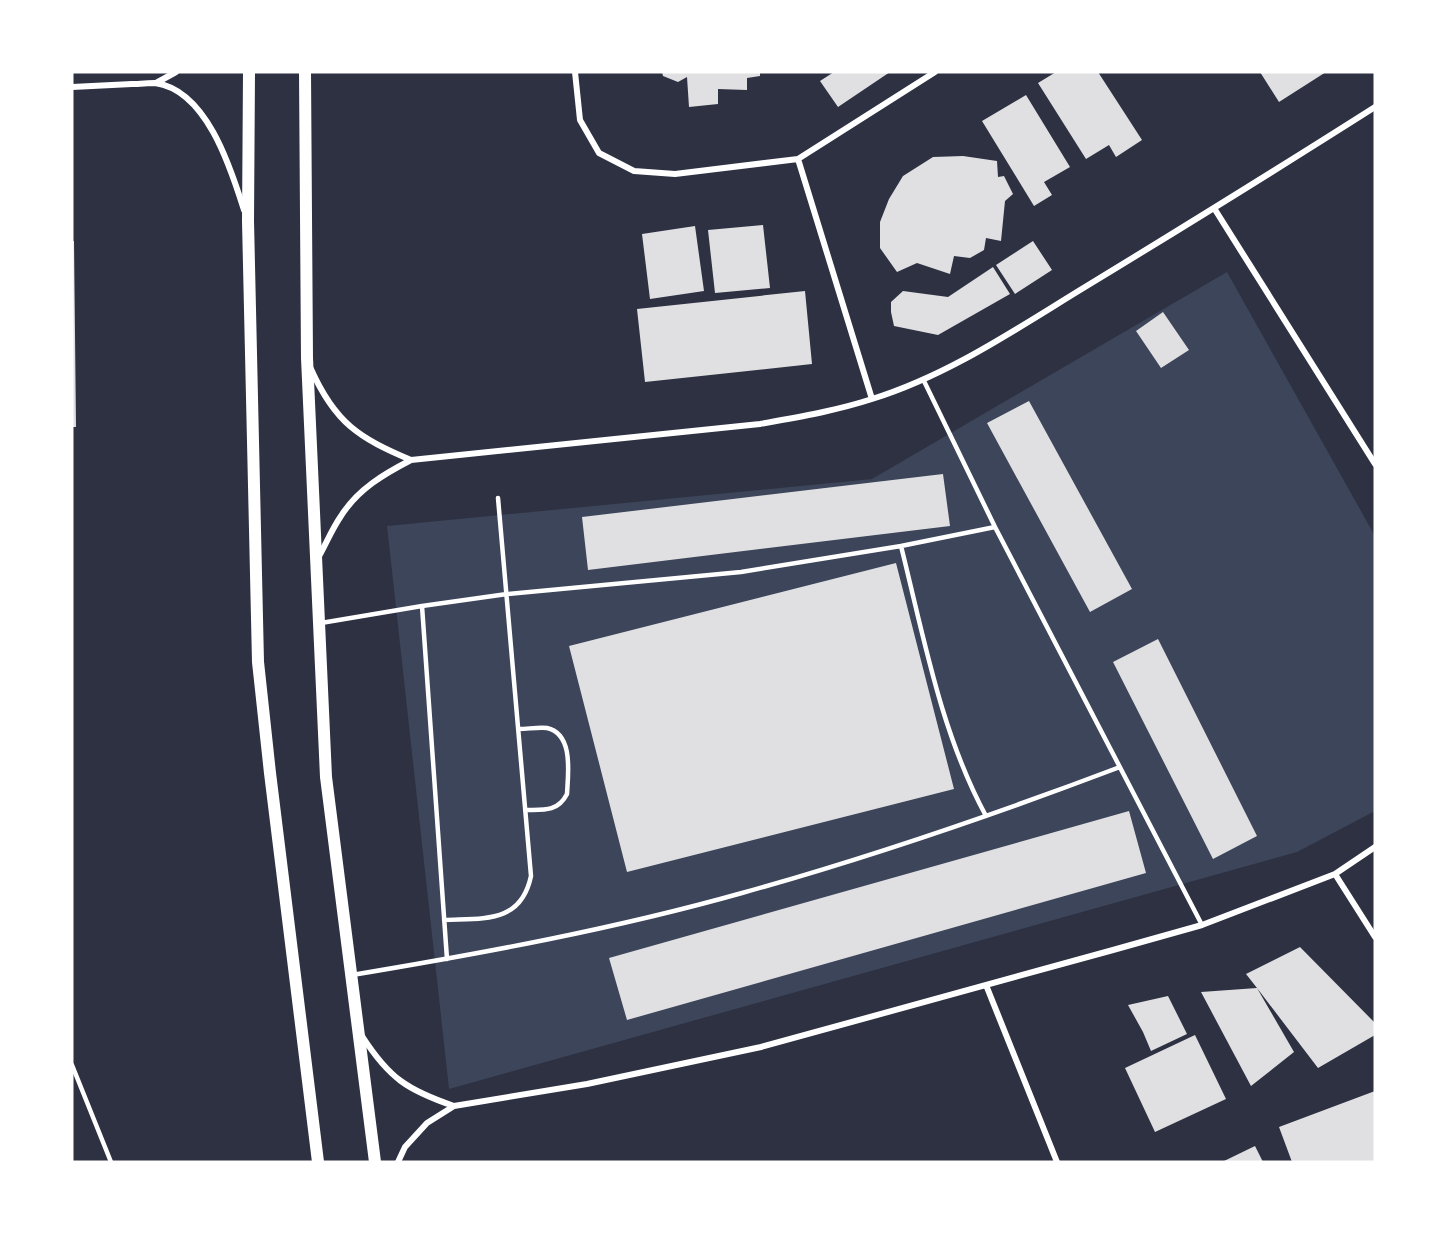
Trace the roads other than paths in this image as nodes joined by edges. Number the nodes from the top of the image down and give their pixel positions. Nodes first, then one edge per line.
1 (176, 72) edge
2 (249, 72) edge
3 (305, 72) edge
4 (575, 72) edge
5 (934, 72) edge
6 (156, 83) junction
7 (72, 87) edge
8 (1375, 107) edge
9 (798, 159) junction
10 (1214, 208) junction
11 (248, 221) junction
12 (307, 358) junction
13 (923, 379) junction
14 (872, 399) junction
15 (411, 460) junction
16 (1375, 464) edge
17 (498, 498) dead end
18 (995, 527) junction
19 (901, 546) junction
20 (316, 562) junction
21 (507, 594) junction
22 (422, 606) junction
23 (319, 624) junction
24 (519, 729) junction
25 (1120, 766) junction
26 (525, 810) junction
27 (986, 816) junction
28 (1375, 847) edge
29 (1335, 874) junction
30 (444, 920) junction
31 (1202, 925) junction
32 (1375, 937) edge
33 (447, 959) junction
34 (350, 975) junction
35 (986, 985) junction
36 (356, 1027) junction
37 (72, 1065) edge
38 (454, 1106) junction
39 (316, 1146) junction
40 (111, 1162) edge
41 (311, 1162) edge
42 (318, 1162) edge
43 (375, 1162) edge
44 (398, 1162) edge
45 (1057, 1162) edge

1 - 6 street
2 - 11 main road
3 - 12 main road
4 - 9 street
5 - 9 street
6 - 7 street
6 - 11 street
8 - 10 street
9 - 14 street
10 - 13 street
10 - 16 street
11 - 39 main road
12 - 15 street
12 - 20 main road
13 - 14 street
13 - 18 lane
14 - 15 street
15 - 20 street
17 - 21 lane
18 - 19 lane
18 - 25 lane
19 - 21 lane
19 - 27 lane
20 - 23 main road
21 - 22 lane
21 - 24 lane
22 - 23 lane
22 - 30 lane
23 - 34 main road
24 - 26 lane
24 - 26 lane
25 - 27 lane
25 - 31 lane
26 - 30 lane
27 - 33 lane
28 - 29 street
29 - 31 street
29 - 32 street
30 - 33 lane
31 - 35 street
33 - 34 lane
34 - 36 main road
35 - 38 street
35 - 45 street
36 - 38 street
36 - 43 main road
37 - 40 lane
38 - 44 street
39 - 41 street
39 - 42 main road

